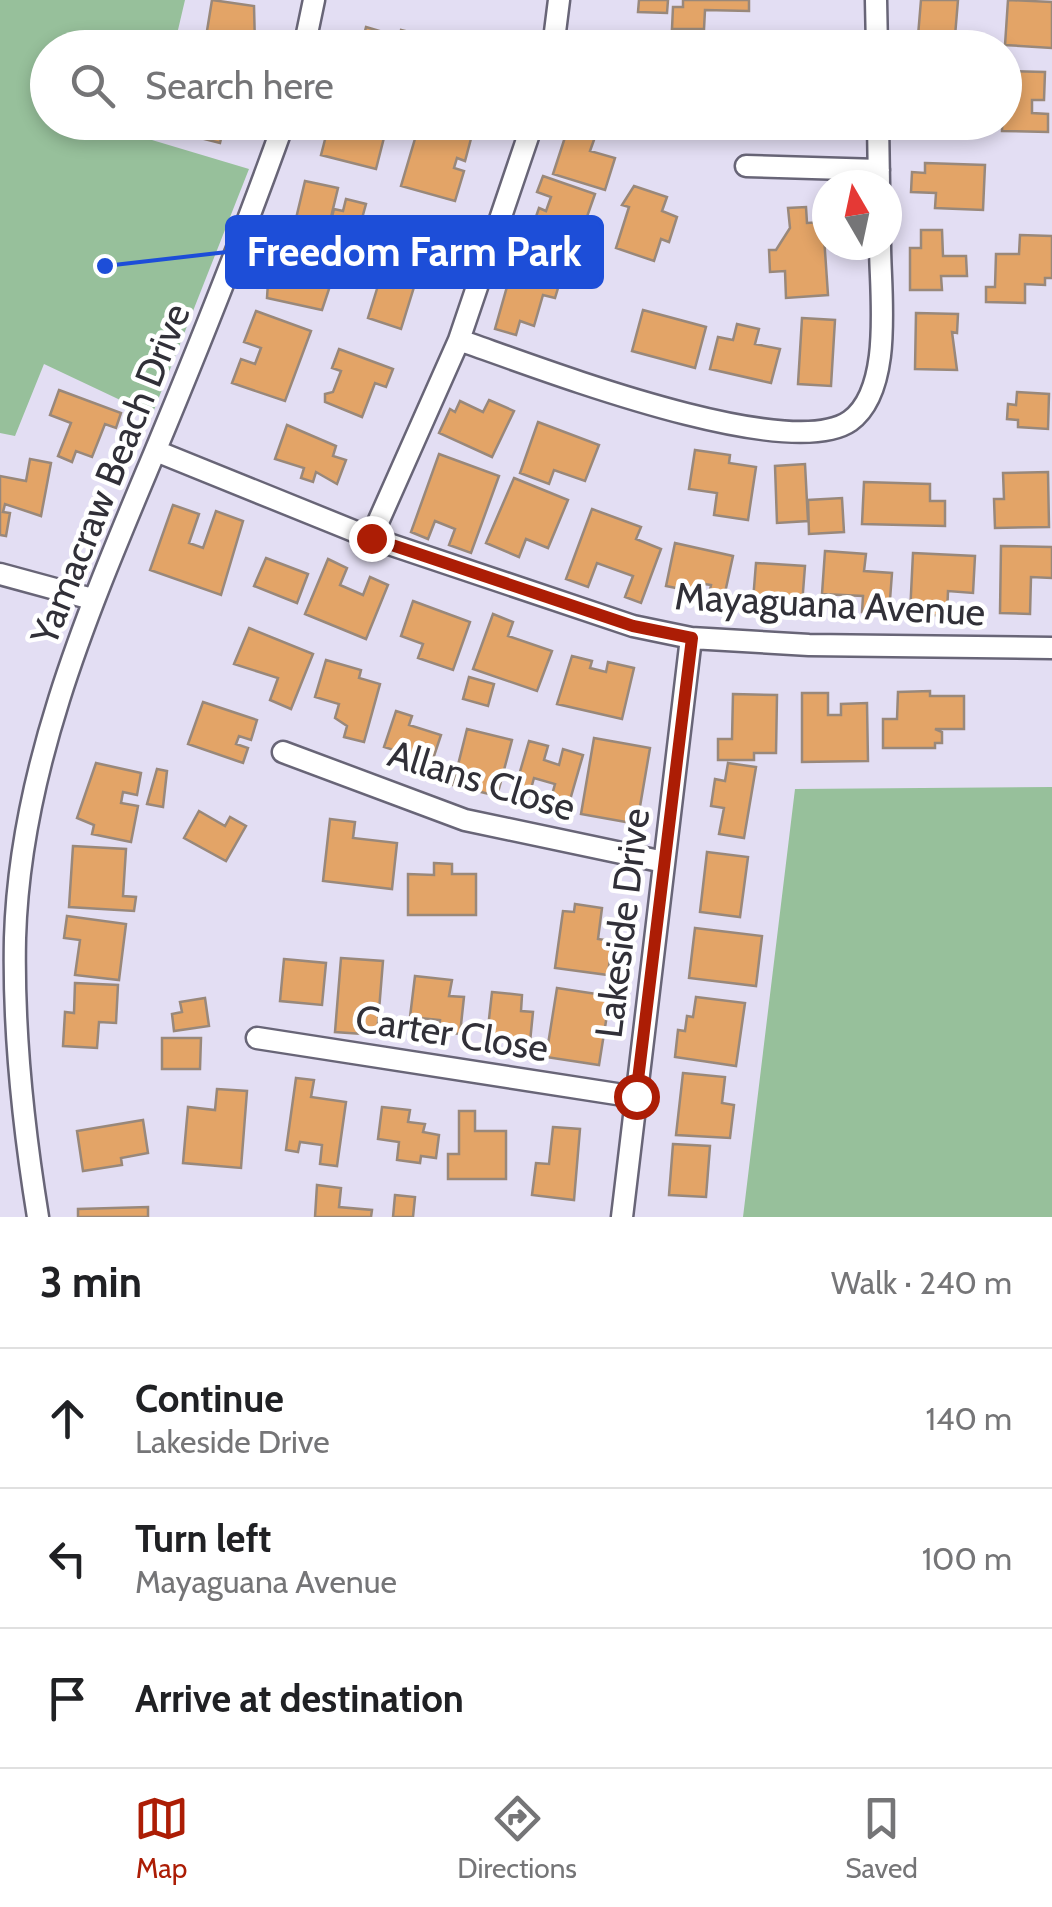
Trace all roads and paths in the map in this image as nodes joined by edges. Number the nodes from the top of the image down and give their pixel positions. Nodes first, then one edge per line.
1 (314, 0) edge
2 (559, 0) edge
3 (876, 0) edge
4 (308, 30) edge
5 (555, 30) edge
6 (877, 30) edge
7 (277, 140) edge
8 (526, 140) edge
9 (878, 140) edge
10 (746, 166) dead end
11 (879, 170) edge
12 (812, 172) edge
13 (880, 260) edge
14 (459, 340) junction
15 (156, 451) junction
16 (371, 538) junction
17 (0, 574) edge
18 (92, 599) junction
19 (692, 638) junction
20 (1052, 648) edge
21 (283, 752) dead end
22 (664, 862) junction
23 (257, 1038) dead end
24 (636, 1096) junction
25 (38, 1217) edge
26 (622, 1217) edge

1 - 4 street
2 - 5 street
3 - 6 street
7 - 15 street, Yamacraw Beach Drive
8 - 14 street
9 - 11 street
10 - 12 street
13 - 14 street
14 - 16 street
15 - 16 street, Mayaguana Avenue
15 - 18 street, Yamacraw Beach Drive
16 - 19 street, Mayaguana Avenue
17 - 18 street
18 - 25 street, Yamacraw Beach Drive
19 - 20 street, Mayaguana Avenue
19 - 22 street, Lakeside Drive
21 - 22 street, Allans Close
22 - 24 street, Lakeside Drive
23 - 24 street, Carter Close
24 - 26 street, Lakeside Drive

